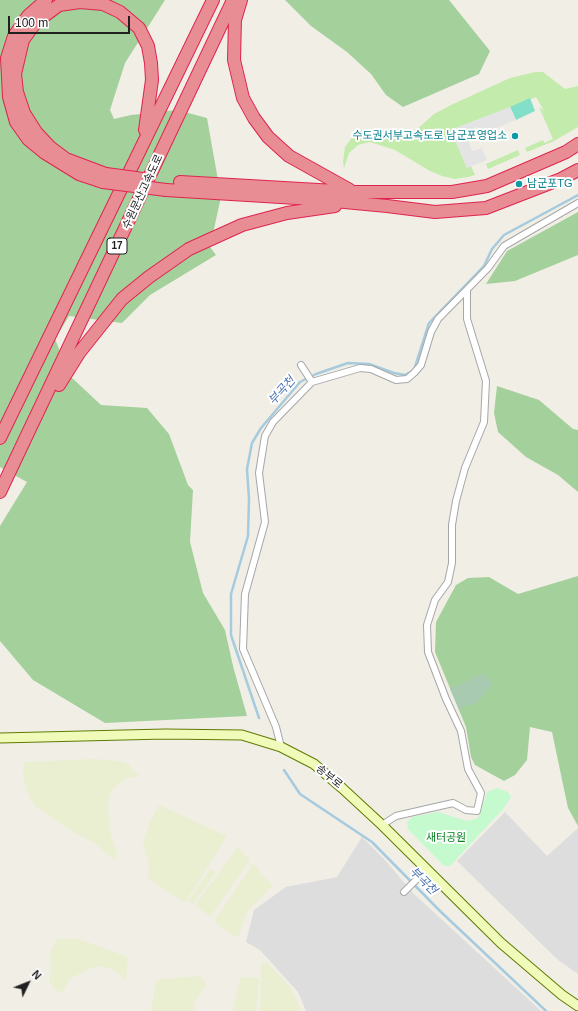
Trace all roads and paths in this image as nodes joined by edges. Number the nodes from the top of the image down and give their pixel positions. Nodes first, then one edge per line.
1 (46, 0) edge
2 (213, 0) edge
3 (233, 0) edge
4 (241, 0) edge
5 (143, 143) junction
6 (578, 144) edge
7 (578, 170) edge
8 (105, 178) junction
9 (353, 197) junction
10 (578, 203) edge
11 (467, 291) junction
12 (301, 365) dead end
13 (312, 382) junction
14 (32, 427) junction
15 (0, 438) edge
16 (0, 492) edge
17 (0, 738) edge
18 (281, 747) junction
19 (382, 825) junction
20 (419, 877) dead end
21 (404, 892) dead end
22 (578, 1006) edge

1 - 8 highway
2 - 5 highway, 수원문산고속도로 / 17
3 - 14 highway, 수원문산고속도로 / 17
4 - 9 highway
5 - 8 highway
5 - 15 highway, 수원문산고속도로 / 17
6 - 9 highway
7 - 9 highway
8 - 9 highway, bridge
9 - 14 highway
10 - 11 street
11 - 13 street
11 - 19 street
12 - 13 street
13 - 18 street
14 - 16 highway, 수원문산고속도로 / 17
17 - 18 street, 송부로
18 - 19 street, 송부로
19 - 22 street, 송부로
20 - 21 street

